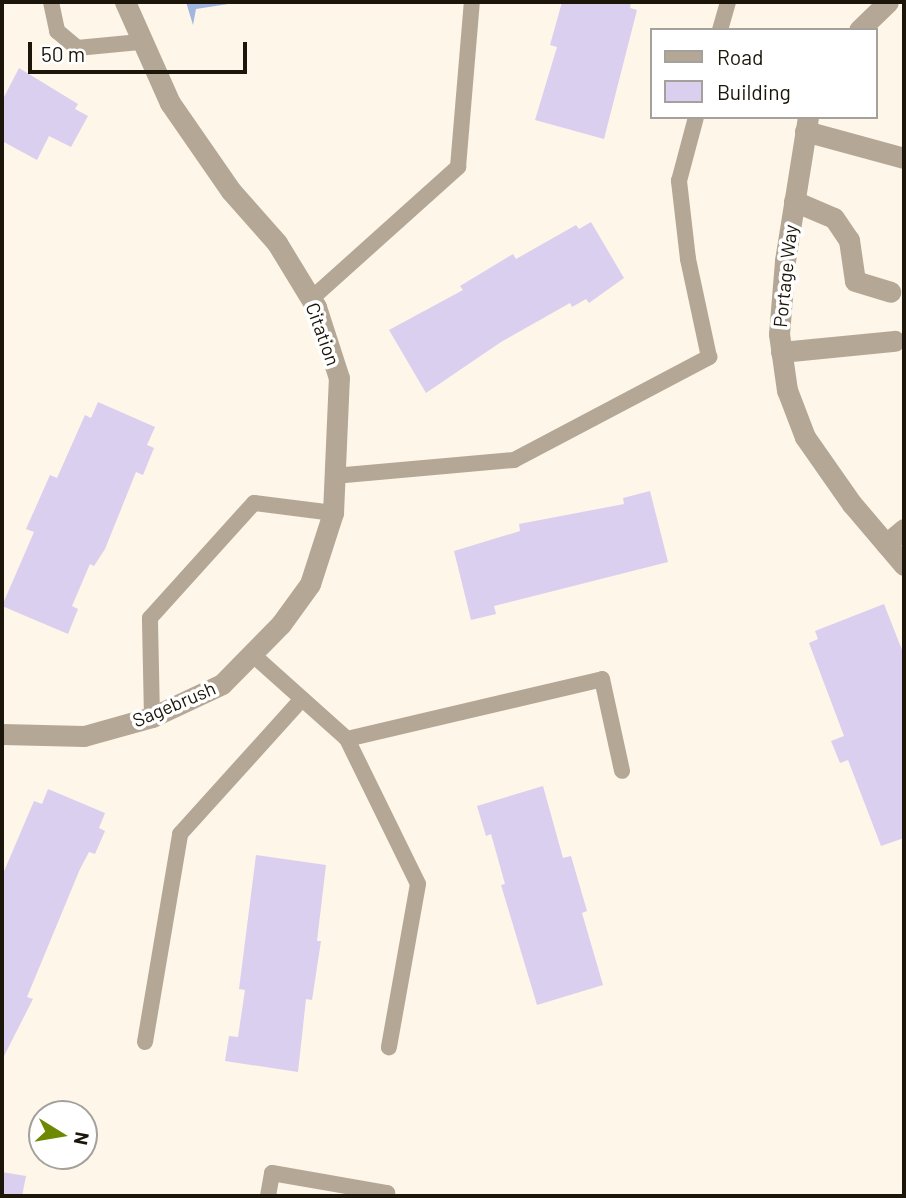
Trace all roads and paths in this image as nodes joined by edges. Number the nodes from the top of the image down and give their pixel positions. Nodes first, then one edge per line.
1 (51, 2) edge
2 (125, 2) edge
3 (472, 2) edge
4 (728, 2) edge
5 (888, 2) edge
6 (721, 28) edge
7 (861, 28) edge
8 (140, 42) junction
9 (695, 119) edge
10 (806, 124) edge
11 (904, 158) edge
12 (794, 201) junction
13 (890, 292) dead end
14 (311, 299) junction
15 (894, 341) dead end
16 (781, 352) junction
17 (334, 476) junction
18 (333, 513) junction
19 (904, 529) edge
20 (886, 544) junction
21 (904, 565) edge
22 (252, 654) junction
23 (302, 699) junction
24 (152, 717) junction
25 (2, 734) edge
26 (347, 739) junction
27 (622, 771) dead end
28 (145, 1042) dead end
29 (389, 1046) dead end
30 (268, 1196) edge
31 (386, 1196) edge

1 - 8 lane
2 - 8 street, Citation
3 - 14 lane
4 - 6 lane
5 - 7 street
8 - 14 street, Citation
9 - 17 lane
10 - 11 street
10 - 12 street, Portage Way
12 - 13 street
12 - 16 street, Portage Way
14 - 17 street, Citation
15 - 16 street
16 - 20 street, Portage Way
17 - 18 street, Citation
18 - 22 street, Citation
18 - 24 lane
19 - 20 street
20 - 21 street, Portage Way
22 - 23 lane
22 - 24 street, Sagebrush
23 - 26 lane
23 - 28 lane
24 - 25 street, Sagebrush
26 - 27 lane
26 - 29 lane
30 - 31 lane

